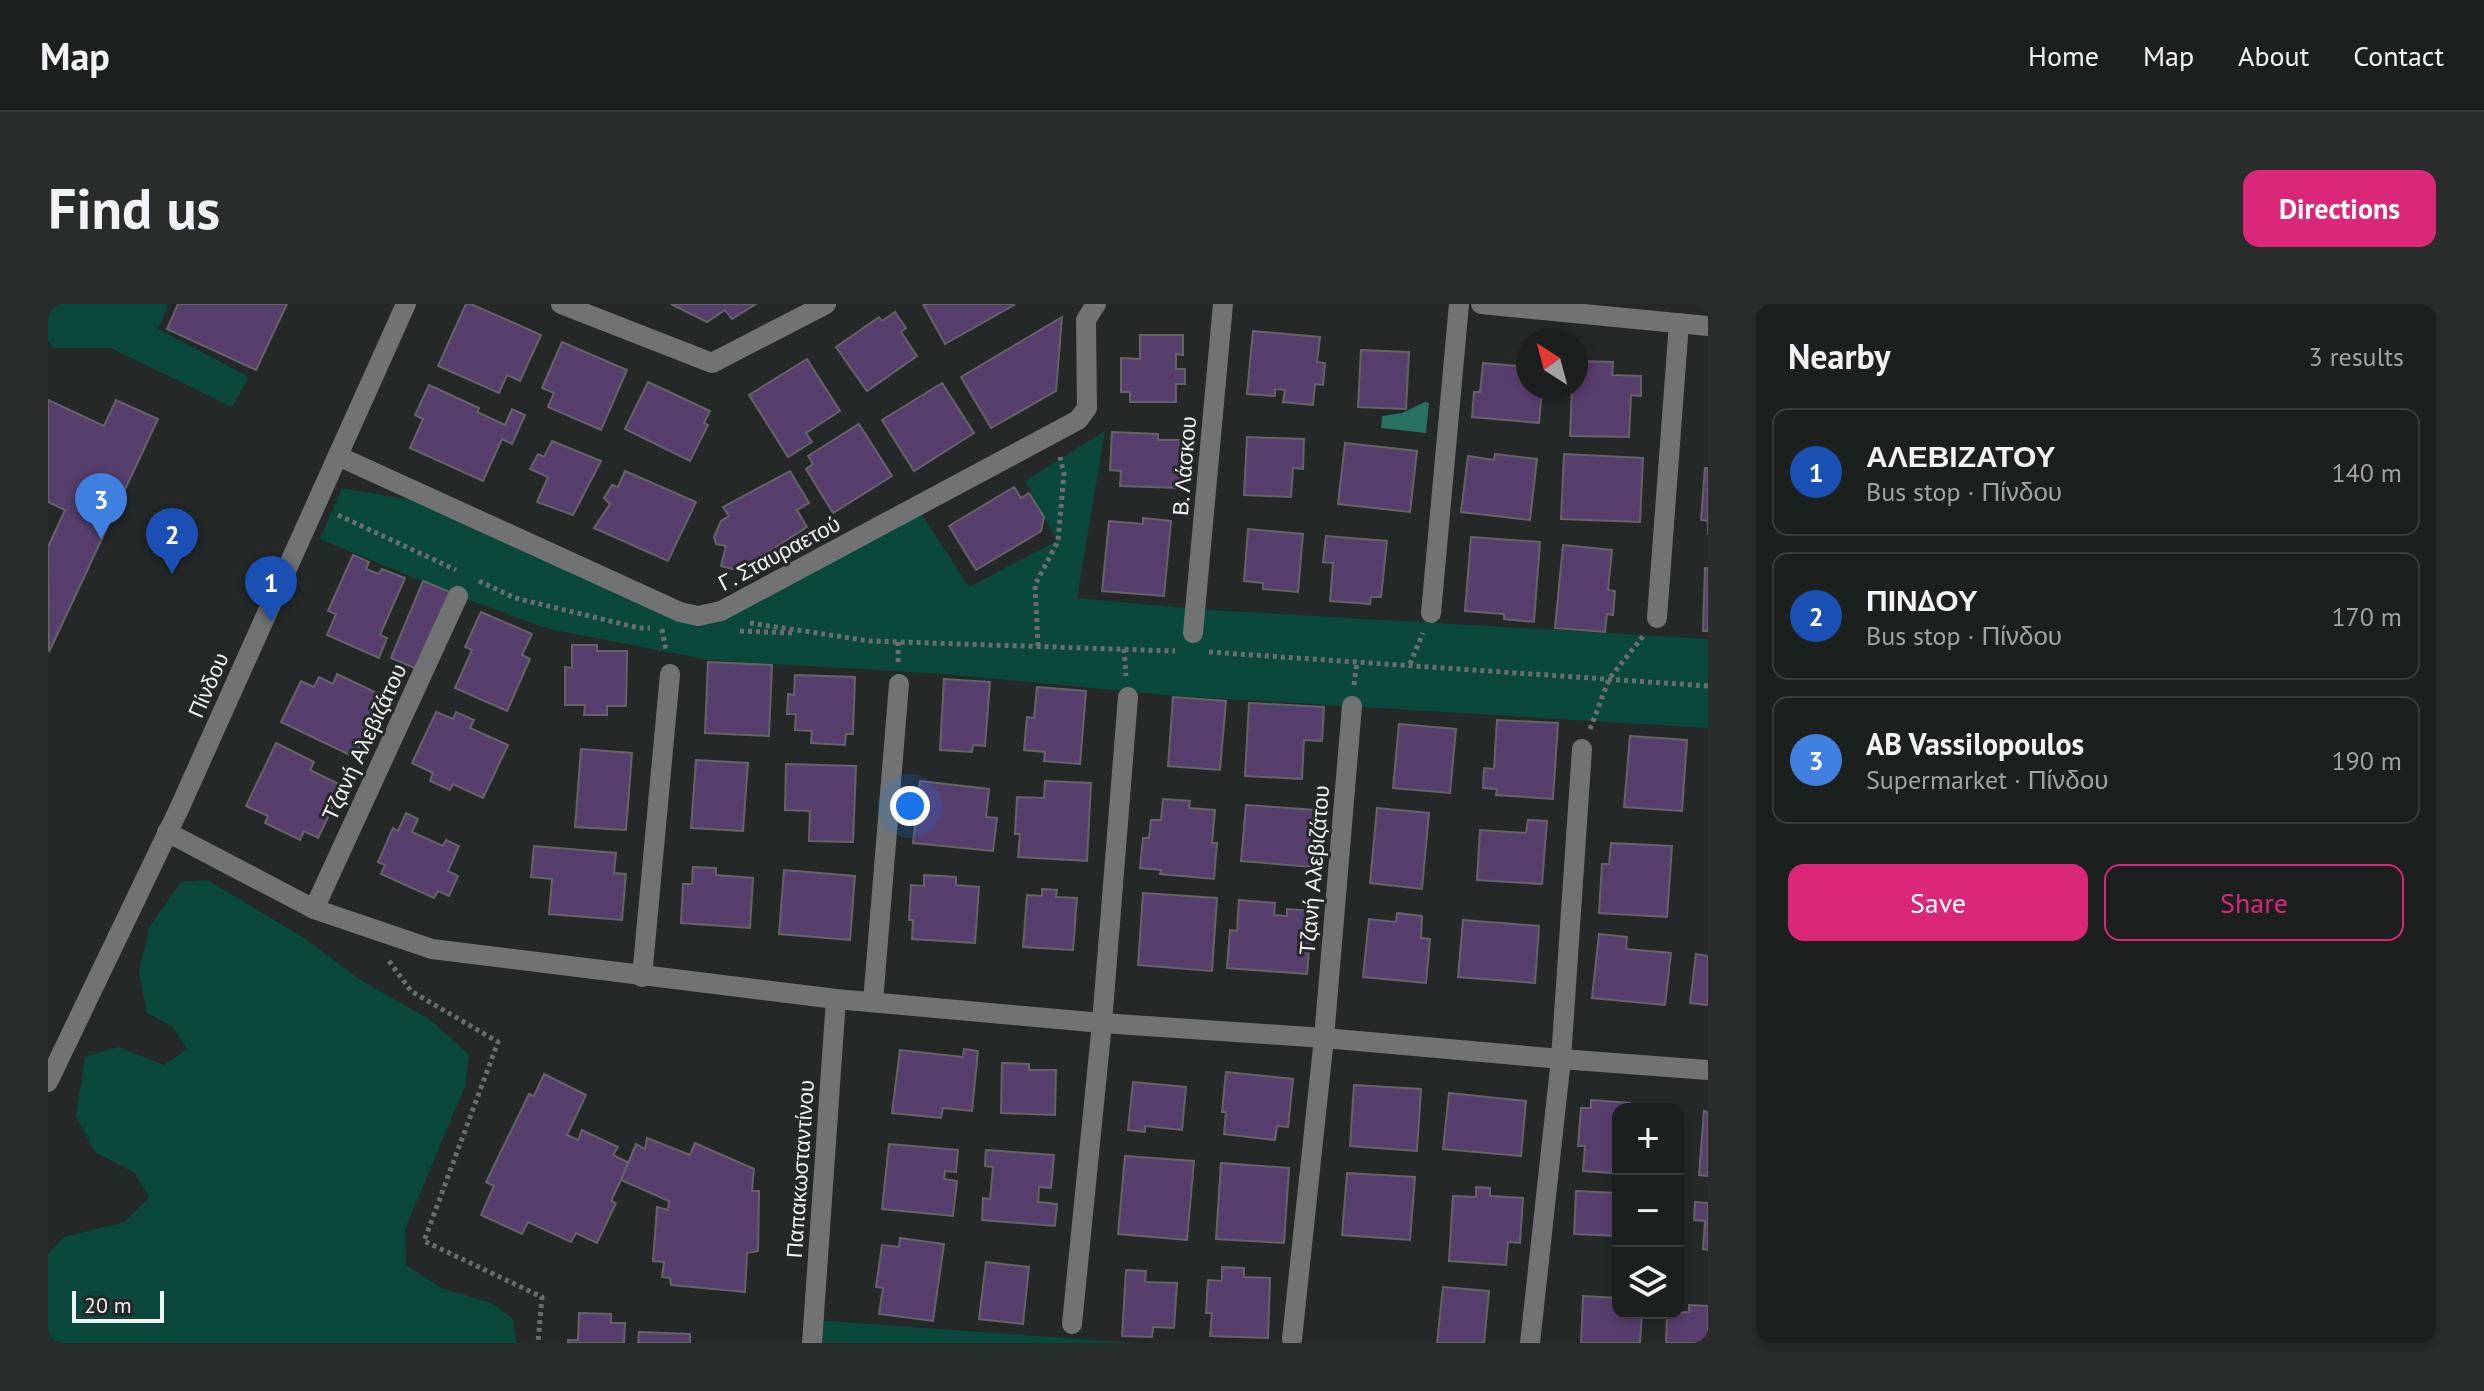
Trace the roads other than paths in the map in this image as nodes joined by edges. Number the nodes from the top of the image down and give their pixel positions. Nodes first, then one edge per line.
1 (406, 304) edge
2 (561, 304) edge
3 (826, 304) edge
4 (1096, 304) edge
5 (1223, 304) edge
6 (1459, 304) edge
7 (1481, 304) edge
8 (1581, 308) edge
9 (1679, 323) junction
10 (1708, 326) edge
11 (338, 456) junction
12 (458, 596) dead end
13 (1431, 613) road end
14 (1657, 618) road end
15 (1193, 633) dead end
16 (670, 674) dead end
17 (899, 684) dead end
18 (1128, 697) dead end
19 (1352, 706) dead end
20 (1582, 749) road end
21 (167, 832) junction
22 (314, 909) junction
23 (642, 977) junction
24 (836, 999) junction
25 (873, 1002) junction
26 (1102, 1023) junction
27 (1324, 1038) junction
28 (1561, 1059) junction
29 (1708, 1070) edge
30 (48, 1082) edge
31 (1072, 1324) dead end
32 (1292, 1339) dead end
33 (812, 1343) edge
34 (1530, 1343) edge

1 - 11 street, Πίνδου
2 - 3 street
4 - 11 street, Γ. Σταυραετού
5 - 15 street, Β. Λάσκου
6 - 13 street
7 - 8 street
8 - 9 street
9 - 10 street
9 - 14 street
11 - 21 street, Πίνδου
12 - 22 street, Τζανή Αλεβιζάτου
16 - 23 street
17 - 25 street
18 - 26 street
19 - 27 street, Τζανή Αλεβιζάτου
20 - 28 street
21 - 22 street
21 - 30 street, Πίνδου
22 - 23 street
23 - 24 street
24 - 25 street
24 - 33 street, Παπακωσταντίνου
25 - 26 street
26 - 27 street
26 - 31 street
27 - 28 street
27 - 32 street, Τζανή Αλεβιζάτου
28 - 29 street
28 - 34 street

